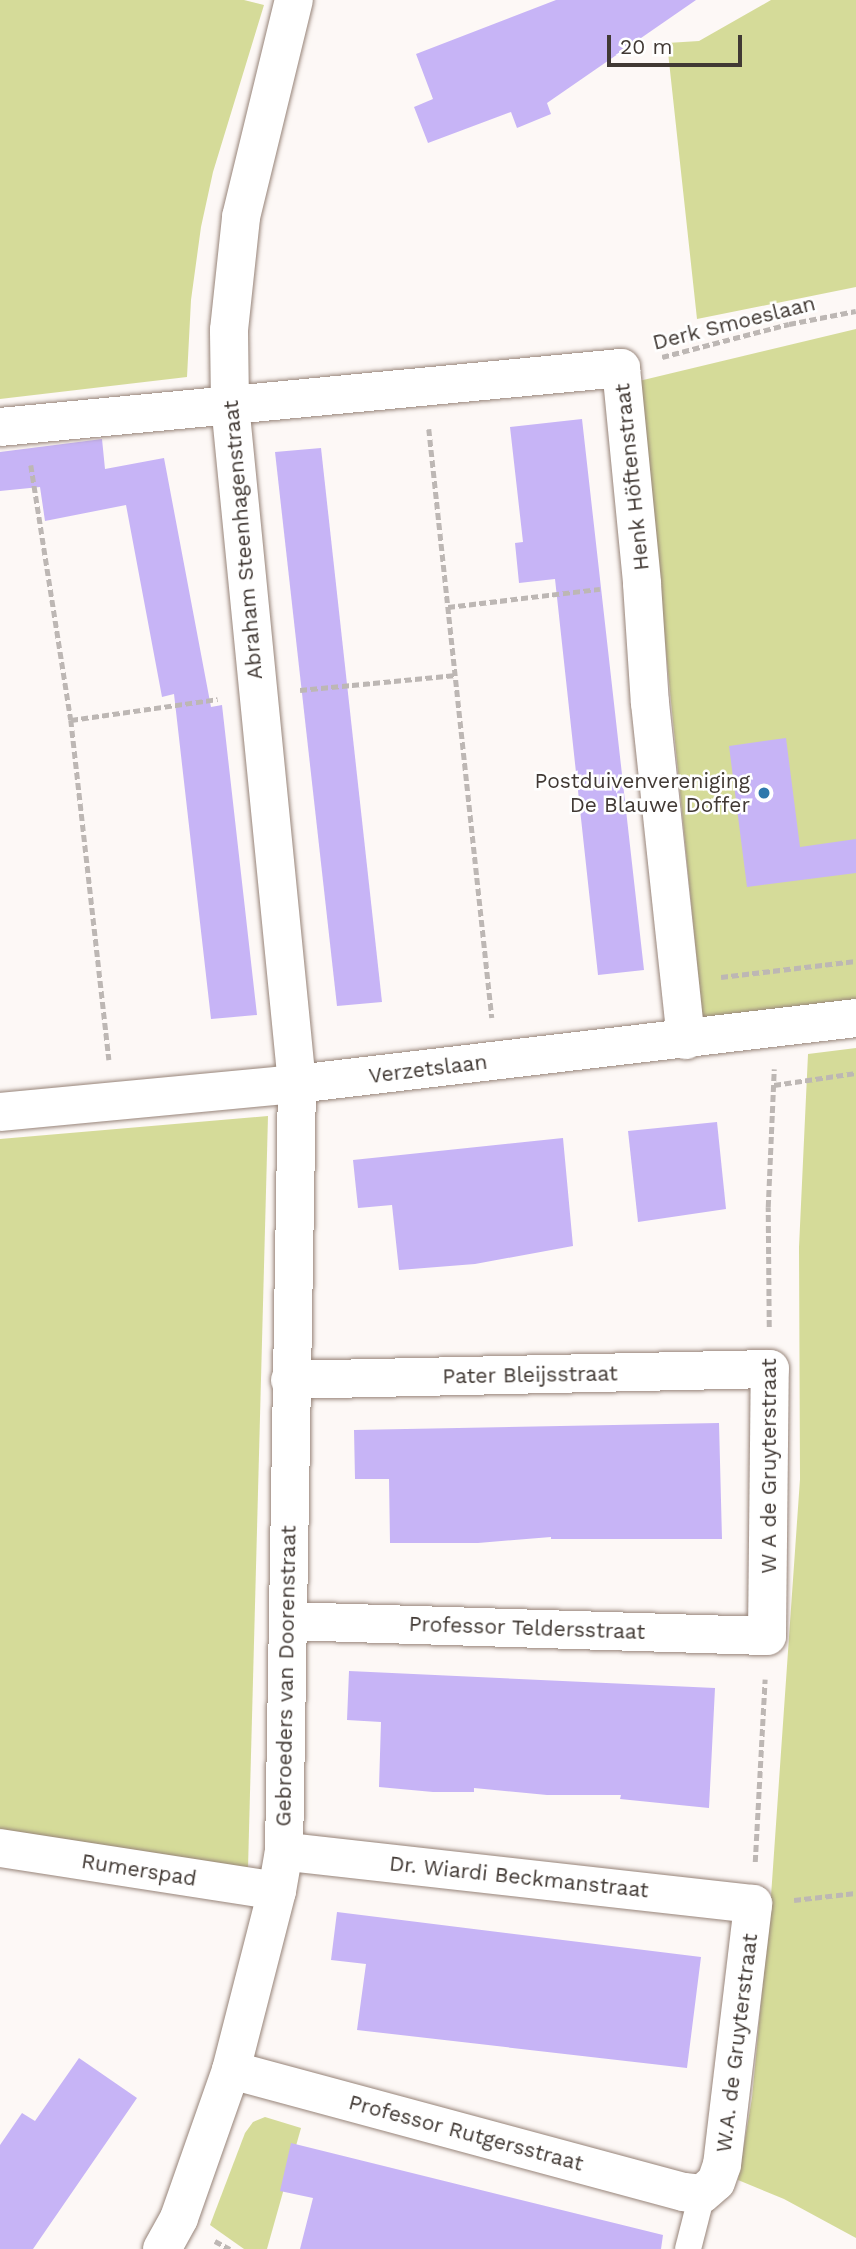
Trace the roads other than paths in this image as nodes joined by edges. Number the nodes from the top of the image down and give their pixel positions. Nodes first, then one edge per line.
1 (295, 0) edge
2 (230, 404) junction
3 (12, 426) edge
4 (856, 1018) edge
5 (686, 1040) junction
6 (297, 1084) junction
7 (0, 1112) edge
8 (770, 1369) joint
9 (290, 1380) junction
10 (288, 1621) junction
11 (767, 1636) joint
12 (0, 1848) edge
13 (284, 1851) junction
14 (277, 1891) junction
15 (753, 1904) joint
16 (232, 2070) junction
17 (709, 2188) junction
18 (162, 2249) edge
19 (688, 2249) edge

1 - 2 street, Abraham Steenhagenstraat
2 - 3 street, Henk Höftenstraat
2 - 5 street, Henk Höftenstraat
2 - 6 street, Abraham Steenhagenstraat
4 - 5 street, Verzetslaan
5 - 6 street, Verzetslaan
6 - 7 street, Verzetslaan
6 - 9 street, Gebroeders van Doorenstraat
8 - 9 street, Pater Bleijsstraat
8 - 11 street, W A de Gruyterstraat
9 - 10 street, Gebroeders van Doorenstraat
10 - 11 street, Professor Teldersstraat
10 - 13 street, Gebroeders van Doorenstraat
12 - 14 street, Rumerspad
13 - 14 street, Gebroeders van Doorenstraat
13 - 15 street, Dr. Wiardi Beckmanstraat
14 - 16 street, Gebroeders van Doorenstraat
15 - 17 street, W.A. de Gruyterstraat
16 - 17 street, Professor Rutgersstraat
16 - 18 street, Gebroeders van Doorenstraat
17 - 19 lane

